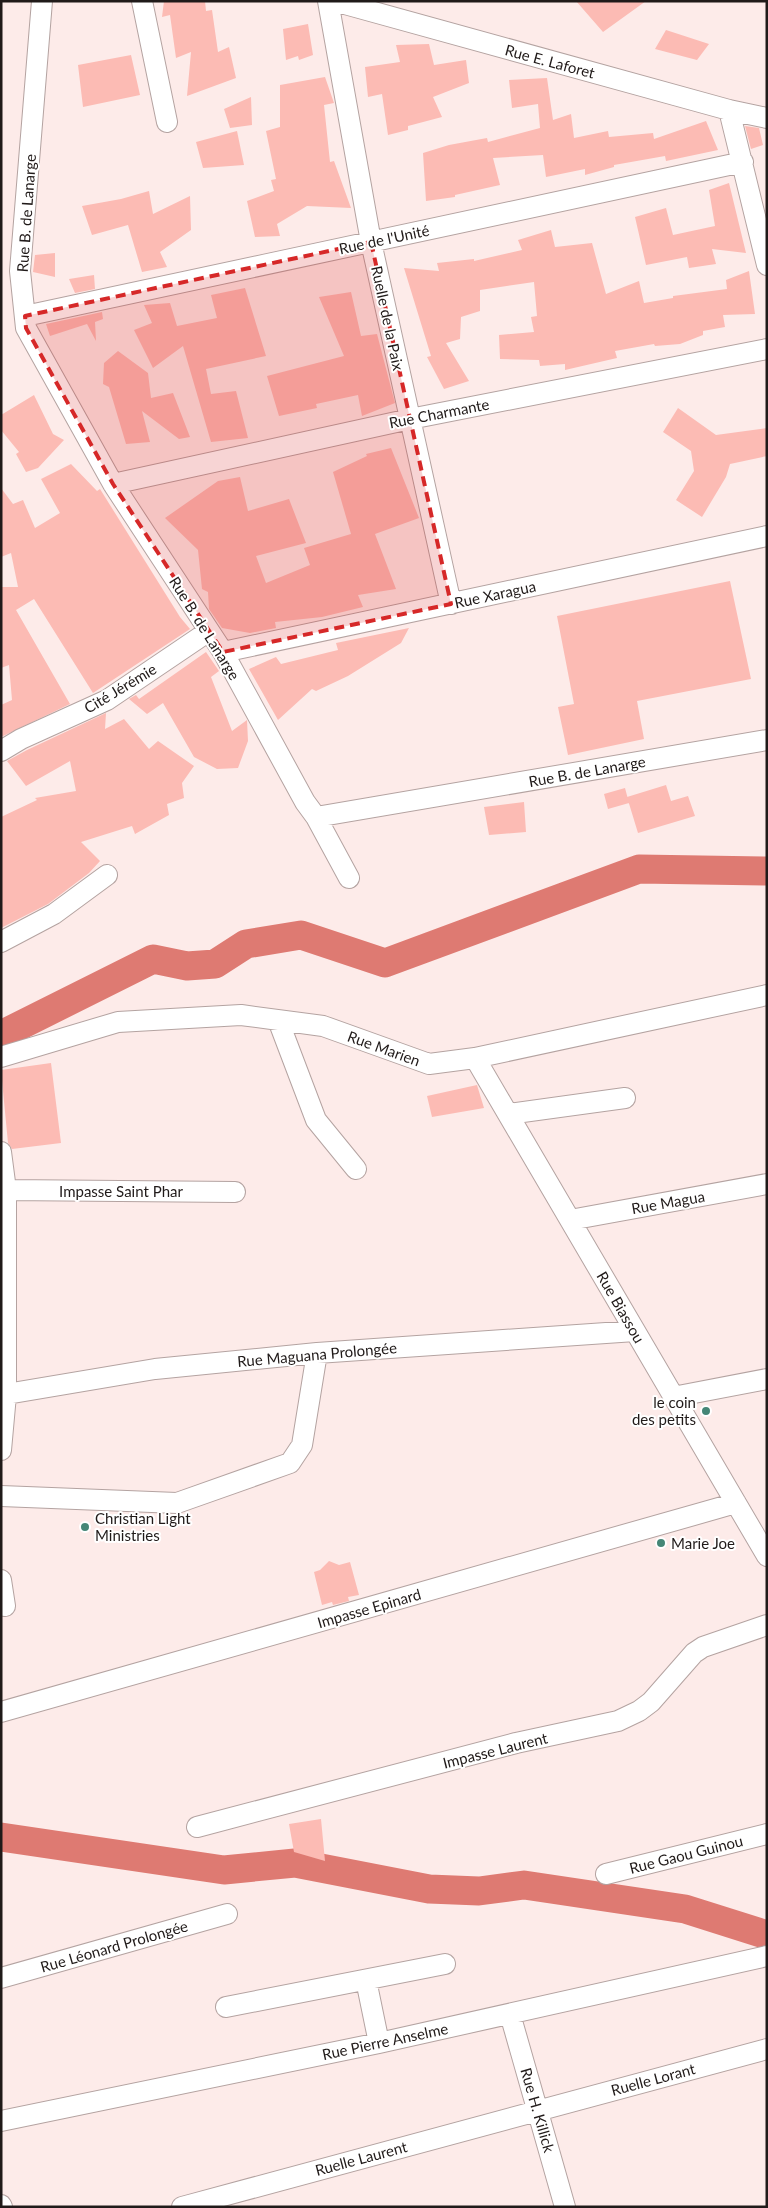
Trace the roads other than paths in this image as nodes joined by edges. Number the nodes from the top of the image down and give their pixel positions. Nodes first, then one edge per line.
1 (42, 1) edge
2 (142, 1) edge
3 (328, 1) edge
4 (334, 1) edge
5 (729, 110) junction
6 (767, 118) edge
7 (167, 122) dead end
8 (742, 162) junction
9 (371, 242) junction
10 (767, 265) edge
11 (25, 316) junction
12 (767, 349) edge
13 (410, 419) junction
14 (112, 484) junction
15 (767, 536) edge
16 (451, 604) junction
17 (209, 631) junction
18 (223, 652) junction
19 (767, 740) edge
20 (1, 751) edge
21 (316, 817) junction
22 (106, 875) dead end
23 (349, 878) dead end
24 (1, 942) edge
25 (767, 995) edge
26 (278, 1020) junction
27 (1, 1057) edge
28 (475, 1058) junction
29 (625, 1098) dead end
30 (508, 1114) junction
31 (1, 1152) edge
32 (356, 1169) dead end
33 (767, 1184) edge
34 (6, 1190) junction
35 (235, 1192) dead end
36 (570, 1220) junction
37 (635, 1331) junction
38 (317, 1353) junction
39 (767, 1379) edge
40 (4, 1395) edge
41 (674, 1397) junction
42 (1, 1450) edge
43 (1, 1496) edge
44 (736, 1504) junction
45 (767, 1556) edge
46 (1, 1580) edge
47 (5, 1606) dead end
48 (767, 1625) edge
49 (1, 1712) edge
50 (197, 1827) dead end
51 (767, 1834) edge
52 (606, 1874) dead end
53 (227, 1914) dead end
54 (767, 1956) edge
55 (445, 1964) dead end
56 (1, 1978) edge
57 (366, 1980) junction
58 (226, 2007) dead end
59 (510, 2014) junction
60 (379, 2043) junction
61 (767, 2049) edge
62 (539, 2110) junction
63 (1, 2121) edge
64 (220, 2202) edge
65 (182, 2207) edge
66 (565, 2207) edge

1 - 11 street, Rue B. de Lanarge
2 - 7 street
3 - 9 street, Ruelle de la Paix
4 - 5 street, Rue E. Laforet
5 - 6 street, Rue E. Laforet
5 - 8 street
8 - 9 street, Rue de l'Unité
8 - 10 street
9 - 11 street, Rue de l'Unité
9 - 13 street, Ruelle de la Paix
11 - 14 street, Rue B. de Lanarge
12 - 13 street, Rue Charmante
13 - 14 street, Rue Charmante
13 - 16 street, Ruelle de la Paix
14 - 17 street, Rue B. de Lanarge
15 - 16 street, Rue Xaragua
16 - 18 street, Rue Xaragua
17 - 18 street, Rue B. de Lanarge
17 - 20 street, Cité Jérémie
18 - 21 street, Rue B. de Lanarge
19 - 21 street, Rue B. de Lanarge
21 - 23 street
22 - 24 street
25 - 28 street, Rue Marien
26 - 27 street, Rue Marien
26 - 28 street, Rue Marien
26 - 32 street
28 - 30 street, Rue Biassou
29 - 30 street
30 - 36 street, Rue Biassou
31 - 34 street
33 - 36 street, Rue Magua
34 - 35 street, Impasse Saint Phar
34 - 40 street
36 - 37 street, Rue Biassou
37 - 38 street, Rue Maguana Prolongée
37 - 41 street, Rue Biassou
38 - 40 street, Rue Maguana Prolongée
38 - 43 street
39 - 41 street
40 - 42 street
41 - 44 street, Rue Biassou
44 - 45 street, Rue Biassou
44 - 49 street, Impasse Epinard
46 - 47 street
48 - 50 street, Impasse Laurent
51 - 52 street, Rue Gaou Guinou
53 - 56 street, Rue Léonard Prolongée
54 - 59 street, Rue Pierre Anselme
55 - 57 street
57 - 58 street
57 - 60 street
59 - 60 street, Rue Pierre Anselme
59 - 62 street, Rue H. Killick
60 - 63 street, Rue Pierre Anselme
61 - 62 street, Ruelle Lorant
62 - 64 street, Ruelle Laurent
62 - 66 street, Rue H. Killick
64 - 65 street, Ruelle Laurent

